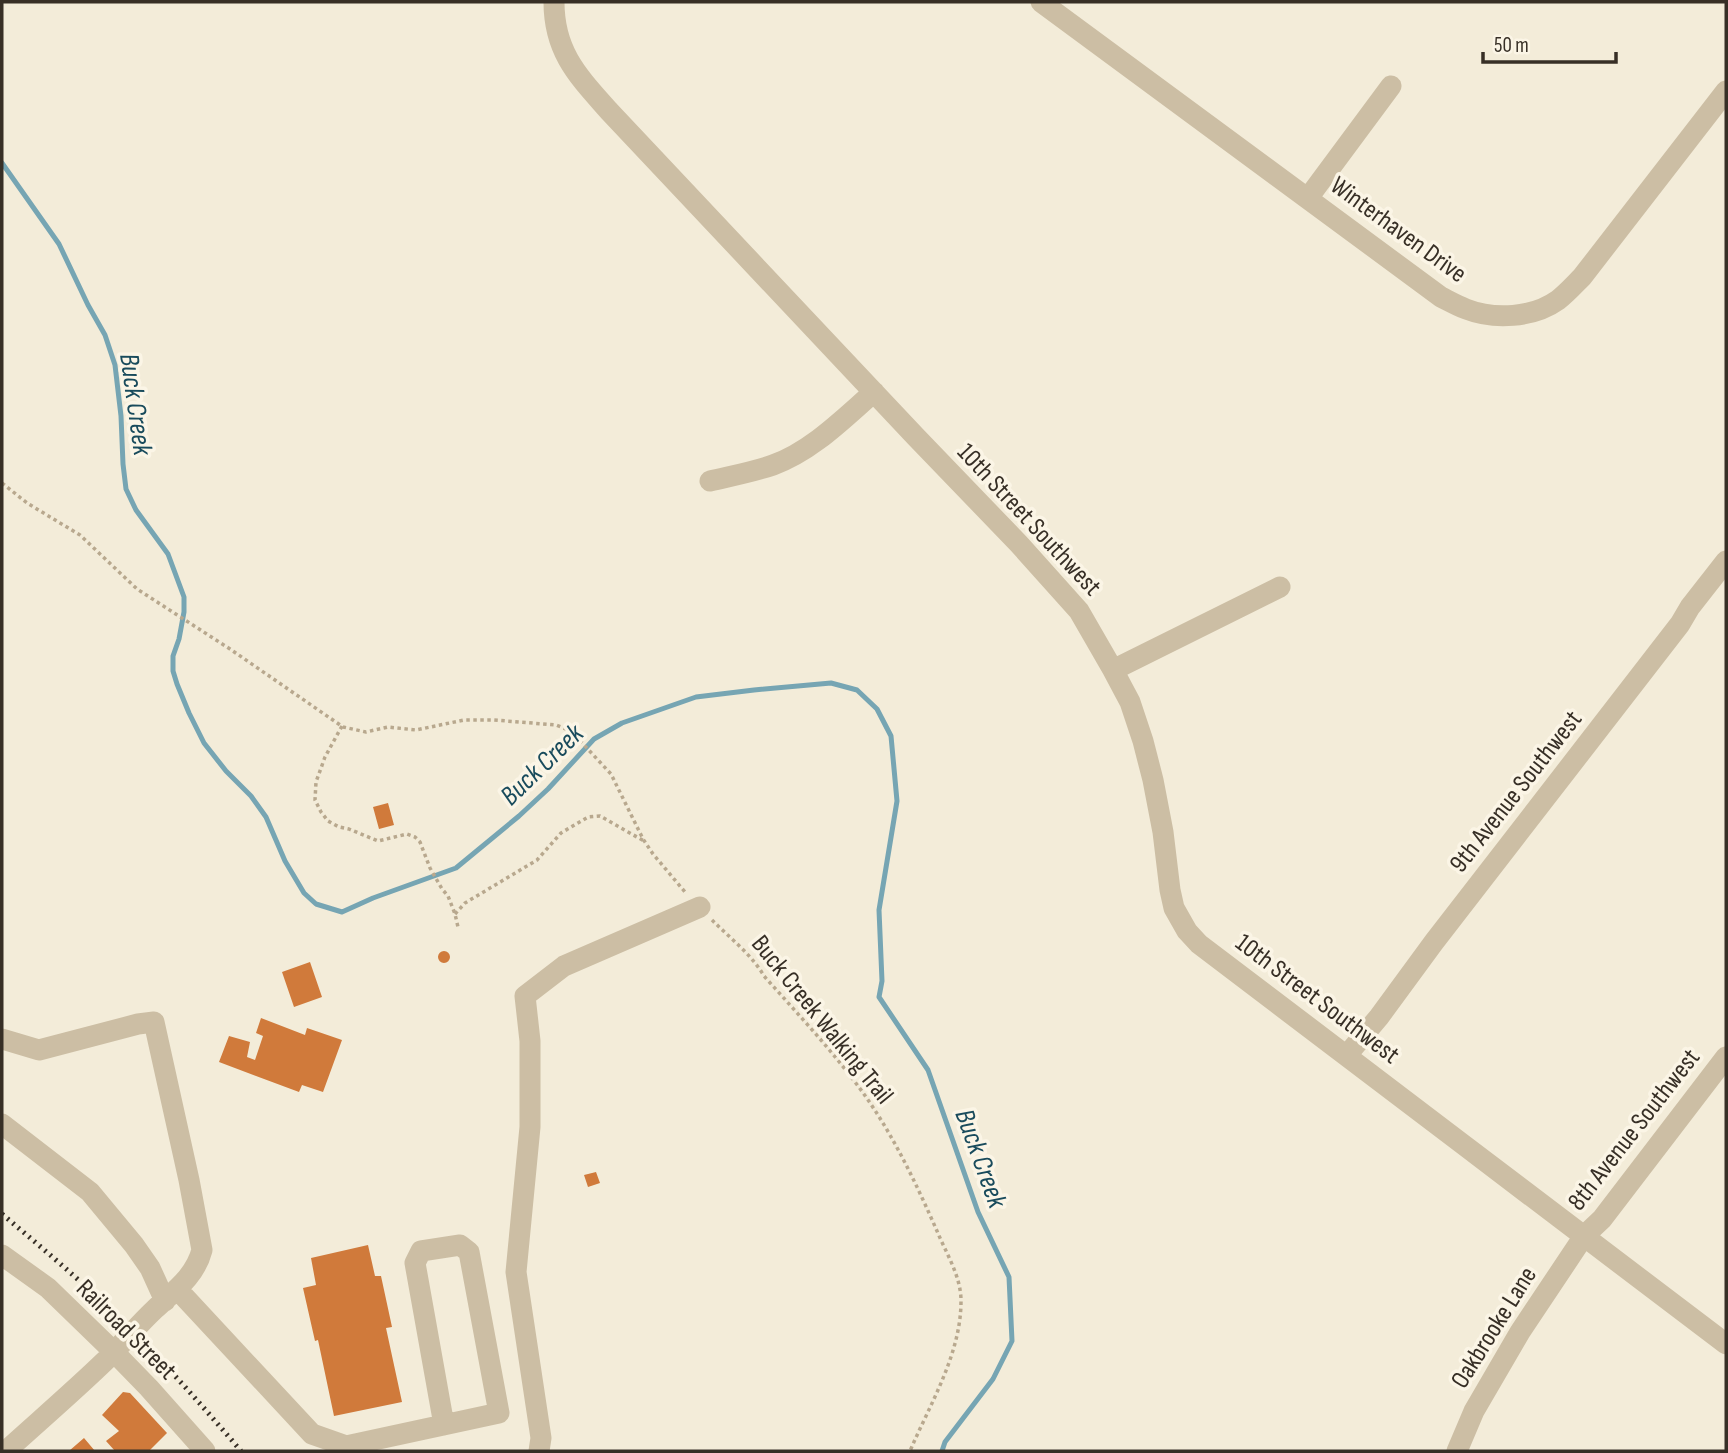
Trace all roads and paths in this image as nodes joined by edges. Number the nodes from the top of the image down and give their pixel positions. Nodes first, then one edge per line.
1 (554, 2) edge
2 (1041, 2) edge
3 (1391, 86) dead end
4 (1726, 91) edge
5 (1308, 198) junction
6 (874, 392) junction
7 (710, 481) dead end
8 (2, 483) edge
9 (1726, 561) edge
10 (1280, 587) dead end
11 (1114, 670) junction
12 (342, 726) junction
13 (644, 841) junction
14 (700, 907) junction
15 (456, 914) junction
16 (458, 927) dead end
17 (2, 1039) edge
18 (1347, 1055) junction
19 (1726, 1057) edge
20 (2, 1124) edge
21 (1584, 1236) junction
22 (2, 1255) edge
23 (172, 1295) junction
24 (1726, 1344) edge
25 (114, 1352) junction
26 (444, 1425) junction
27 (315, 1443) edge
28 (6, 1451) edge
29 (205, 1451) edge
30 (538, 1451) edge
31 (910, 1451) edge
32 (1457, 1451) edge

1 - 6 street, 10th Street Southwest
2 - 5 street, Winterhaven Drive
3 - 5 street
4 - 5 street, Winterhaven Drive
6 - 7 street
6 - 11 street, 10th Street Southwest
8 - 12 path
9 - 18 street, 9th Avenue Southwest
10 - 11 street
11 - 18 street, 10th Street Southwest
12 - 13 path, Buck Creek Walking Trail
12 - 15 path
13 - 14 path, Buck Creek Walking Trail
13 - 15 path
14 - 30 street
14 - 31 path, Buck Creek Walking Trail
15 - 16 path
17 - 23 street
18 - 21 street, 10th Street Southwest
19 - 21 street, 8th Avenue Southwest
20 - 23 street
21 - 24 street, 10th Street Southwest
21 - 32 street, Oakbrooke Lane
22 - 25 street, Railroad Street
23 - 25 street
23 - 27 street
25 - 28 street
25 - 29 street, Railroad Street
26 - 26 street
26 - 27 street

